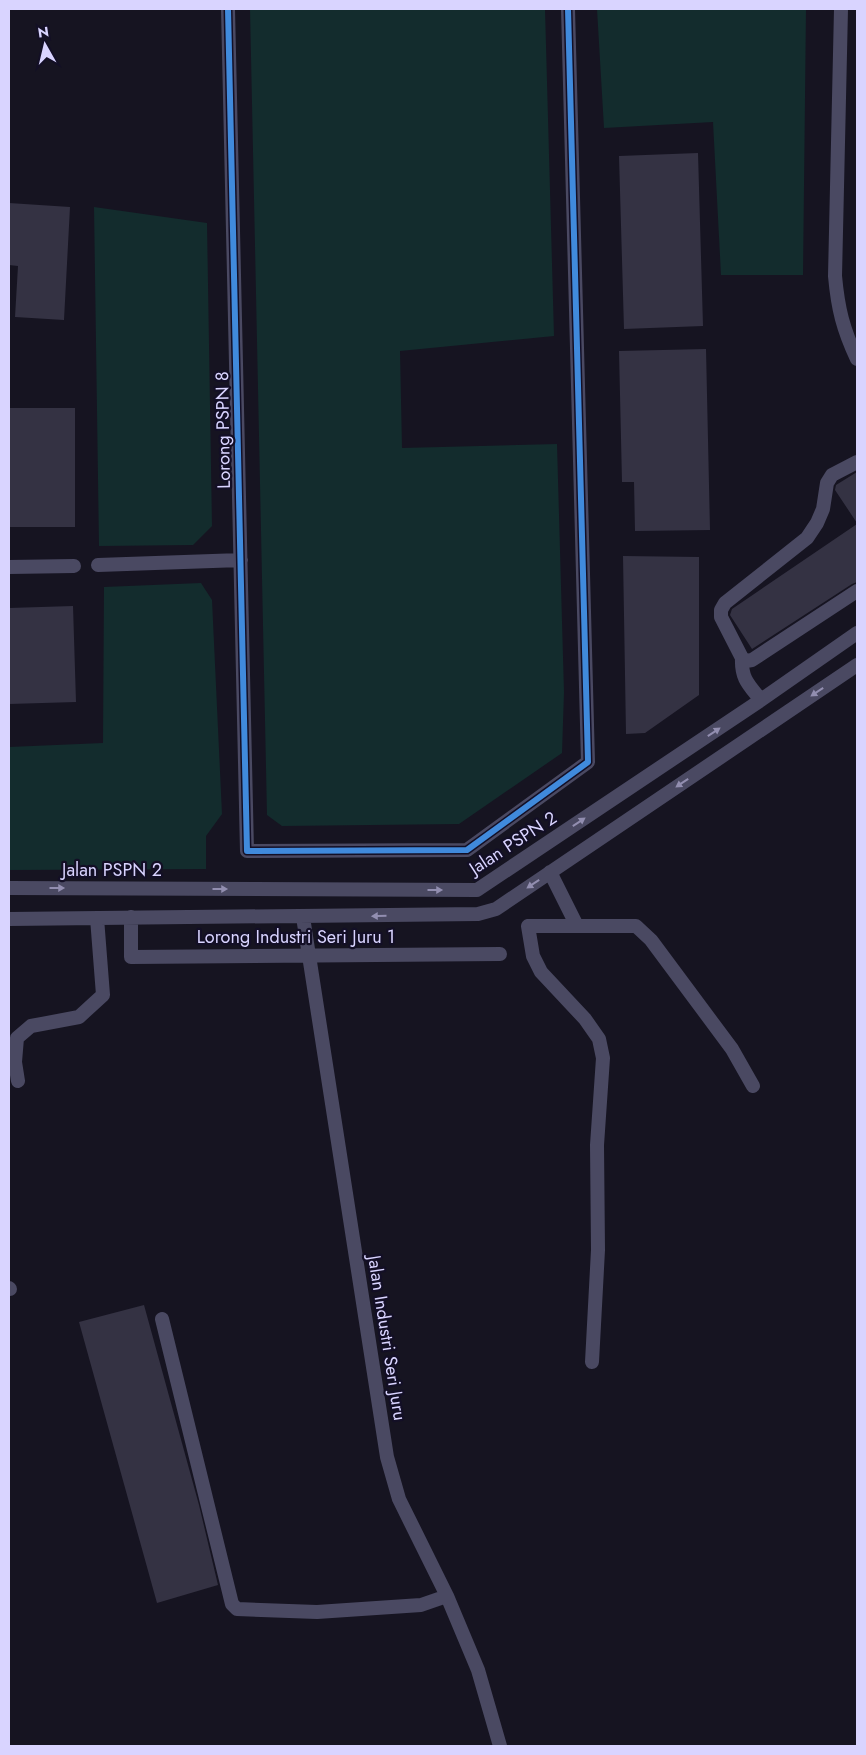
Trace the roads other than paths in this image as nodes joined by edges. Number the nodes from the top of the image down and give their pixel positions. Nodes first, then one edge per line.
1 (228, 9) edge
2 (568, 9) edge
3 (841, 9) edge
4 (857, 359) edge
5 (857, 462) edge
6 (241, 560) junction
7 (98, 565) dead end
8 (74, 566) dead end
9 (9, 567) edge
10 (857, 591) edge
11 (857, 633) edge
12 (742, 658) junction
13 (857, 665) edge
14 (761, 700) junction
15 (550, 872) junction
16 (9, 888) edge
17 (304, 916) junction
18 (131, 917) junction
19 (97, 918) junction
20 (9, 919) edge
21 (577, 926) junction
22 (500, 954) dead end
23 (309, 956) junction
24 (18, 1081) dead end
25 (753, 1086) dead end
26 (162, 1320) dead end
27 (592, 1362) dead end
28 (447, 1596) junction
29 (500, 1746) edge

1 - 6 street, Lorong PSPN 8
2 - 6 street, Lorong PSPN 8
3 - 4 street
5 - 12 street
6 - 7 street
8 - 9 street
10 - 12 street
11 - 14 street, Jalan PSPN 2
12 - 14 street
13 -> 15 street
16 -> 14 street, Jalan PSPN 2
15 -> 17 street
15 - 21 street
17 - 18 street
17 - 23 street, Jalan Industri Seri Juru
18 - 19 street
18 - 23 street, Lorong Industri Seri Juru 1
19 - 20 street
19 - 24 street
21 - 25 street
21 - 27 street
22 - 23 street, Lorong Industri Seri Juru 1
23 - 28 street, Jalan Industri Seri Juru
26 - 28 street
28 - 29 street, Jalan Industri Seri Juru

